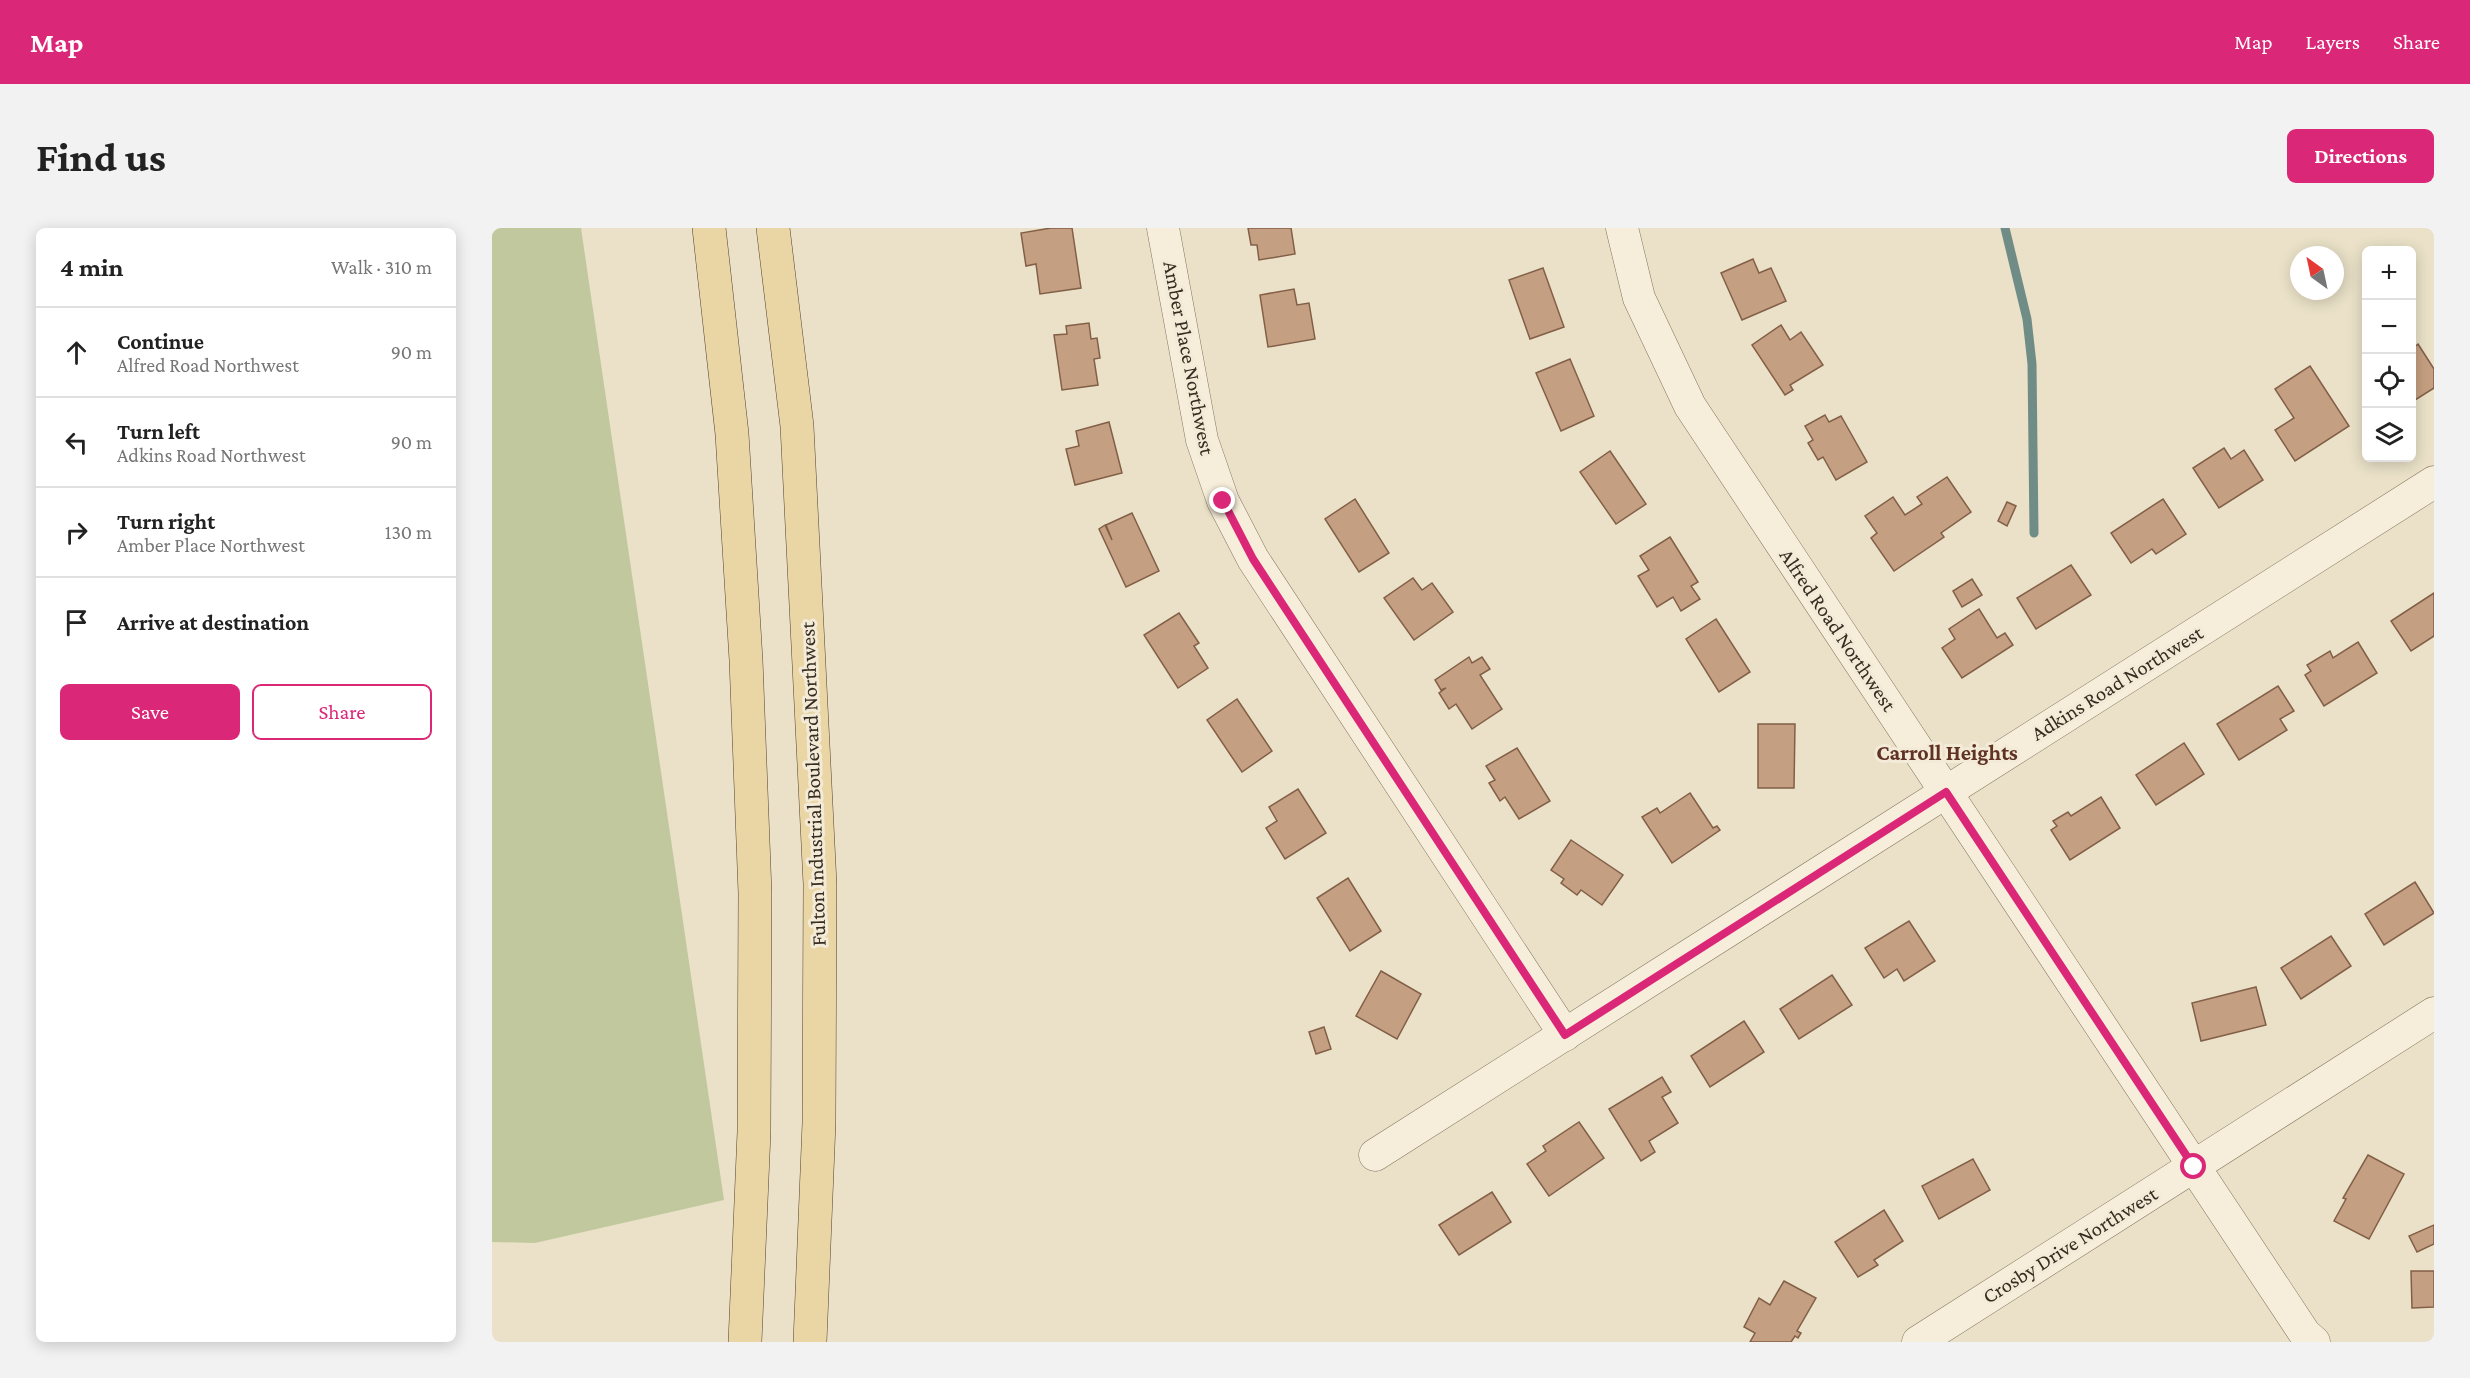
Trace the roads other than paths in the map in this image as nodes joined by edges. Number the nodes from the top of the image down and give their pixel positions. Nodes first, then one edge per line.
1 (709, 228) edge
2 (773, 228) edge
3 (1163, 228) edge
4 (1622, 228) edge
5 (2434, 482) edge
6 (1946, 792) junction
7 (2434, 1012) edge
8 (1565, 1035) junction
9 (1376, 1155) dead end
10 (2194, 1167) junction
11 (745, 1342) edge
12 (810, 1342) edge
13 (1918, 1342) edge
14 (2314, 1342) edge

1 - 11 main road
2 - 12 main road, Fulton Industrial Boulevard Northwest
3 - 8 street, Amber Place Northwest
4 - 6 street, Alfred Road Northwest
5 - 6 street, Adkins Road Northwest
6 - 8 street, Adkins Road Northwest
6 - 10 street, Alfred Road Northwest
7 - 10 street, Crosby Drive Northwest
8 - 9 street, Adkins Road Northwest
10 - 13 street, Crosby Drive Northwest
10 - 14 street, Alfred Road Northwest

